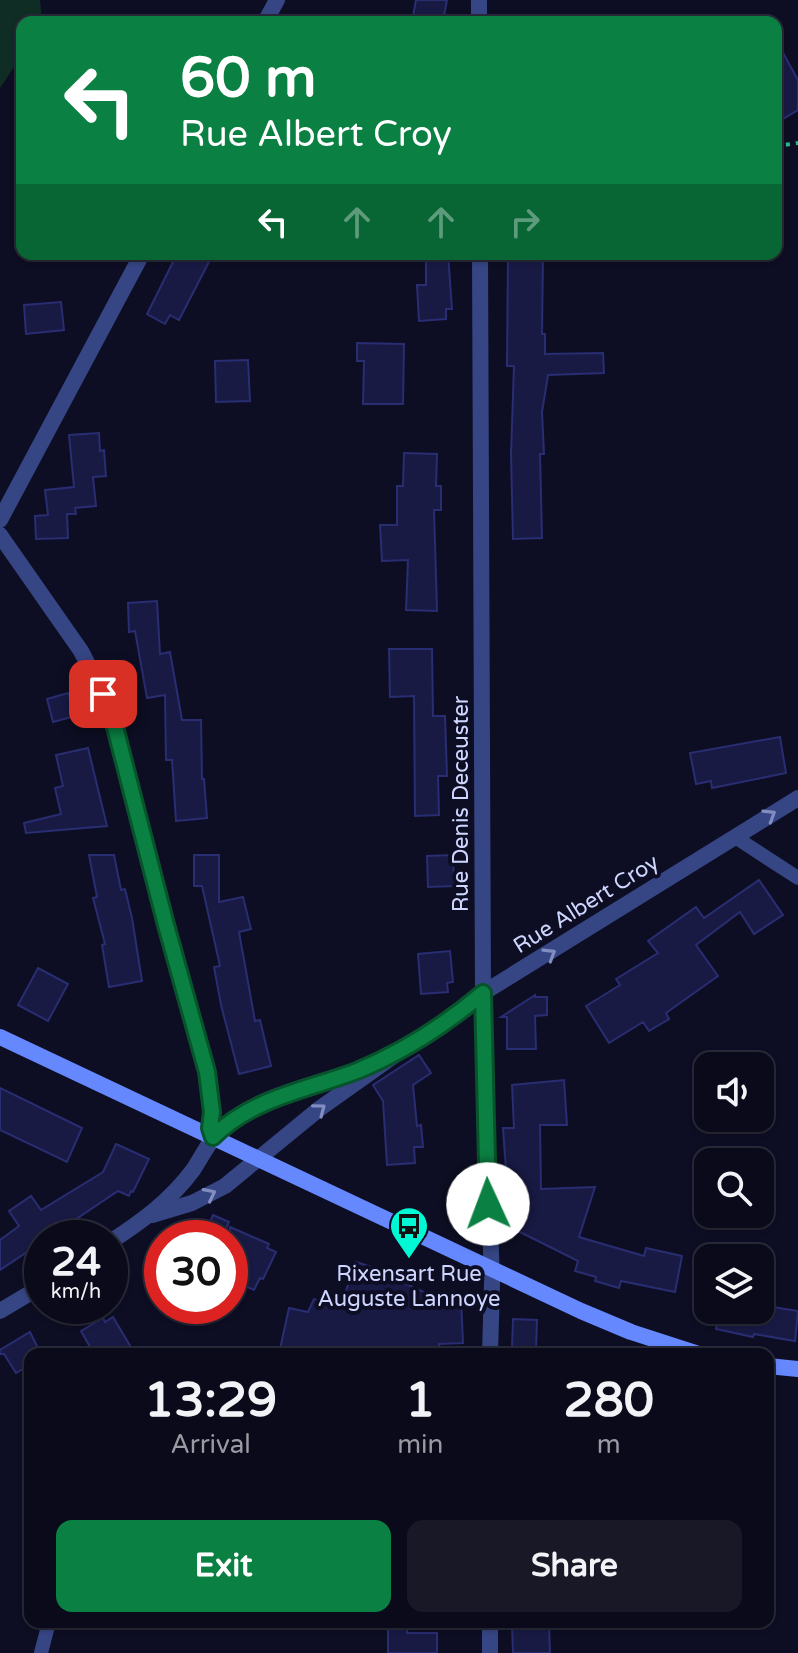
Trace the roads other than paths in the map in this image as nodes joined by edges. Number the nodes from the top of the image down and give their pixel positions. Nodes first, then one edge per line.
1 (139, 260) edge
2 (480, 260) edge
3 (0, 520) edge
4 (0, 535) edge
5 (798, 798) edge
6 (735, 837) junction
7 (798, 878) edge
8 (483, 993) junction
9 (0, 1037) edge
10 (401, 1052) junction
11 (213, 1137) junction
12 (260, 1159) junction
13 (152, 1215) junction
14 (128, 1230) edge
15 (491, 1269) junction
16 (24, 1297) edge
17 (0, 1311) edge
18 (490, 1348) edge
19 (680, 1348) edge
20 (774, 1367) edge
21 (798, 1369) edge
22 (47, 1628) edge
23 (490, 1628) edge
24 (41, 1653) edge
25 (490, 1653) edge

1 - 3 street
2 - 8 street, Rue Denis Deceuster
4 - 11 street
6 -> 5 street, Rue Albert Croy
6 - 7 lane
8 -> 6 street, Rue Albert Croy
8 - 10 street, Rue Albert Croy
8 - 15 street, Rue Denis Deceuster
9 - 11 main road
10 - 11 street, Rue Albert Croy
12 -> 10 street, Rue Albert Croy
11 - 12 main road
11 - 13 street
13 -> 12 street, Rue Albert Croy
12 - 15 main road
13 - 14 street
15 - 18 street, Rue Denis Deceuster
15 - 19 main road
16 - 17 street
20 - 21 main road
22 - 24 lane
23 - 25 street

